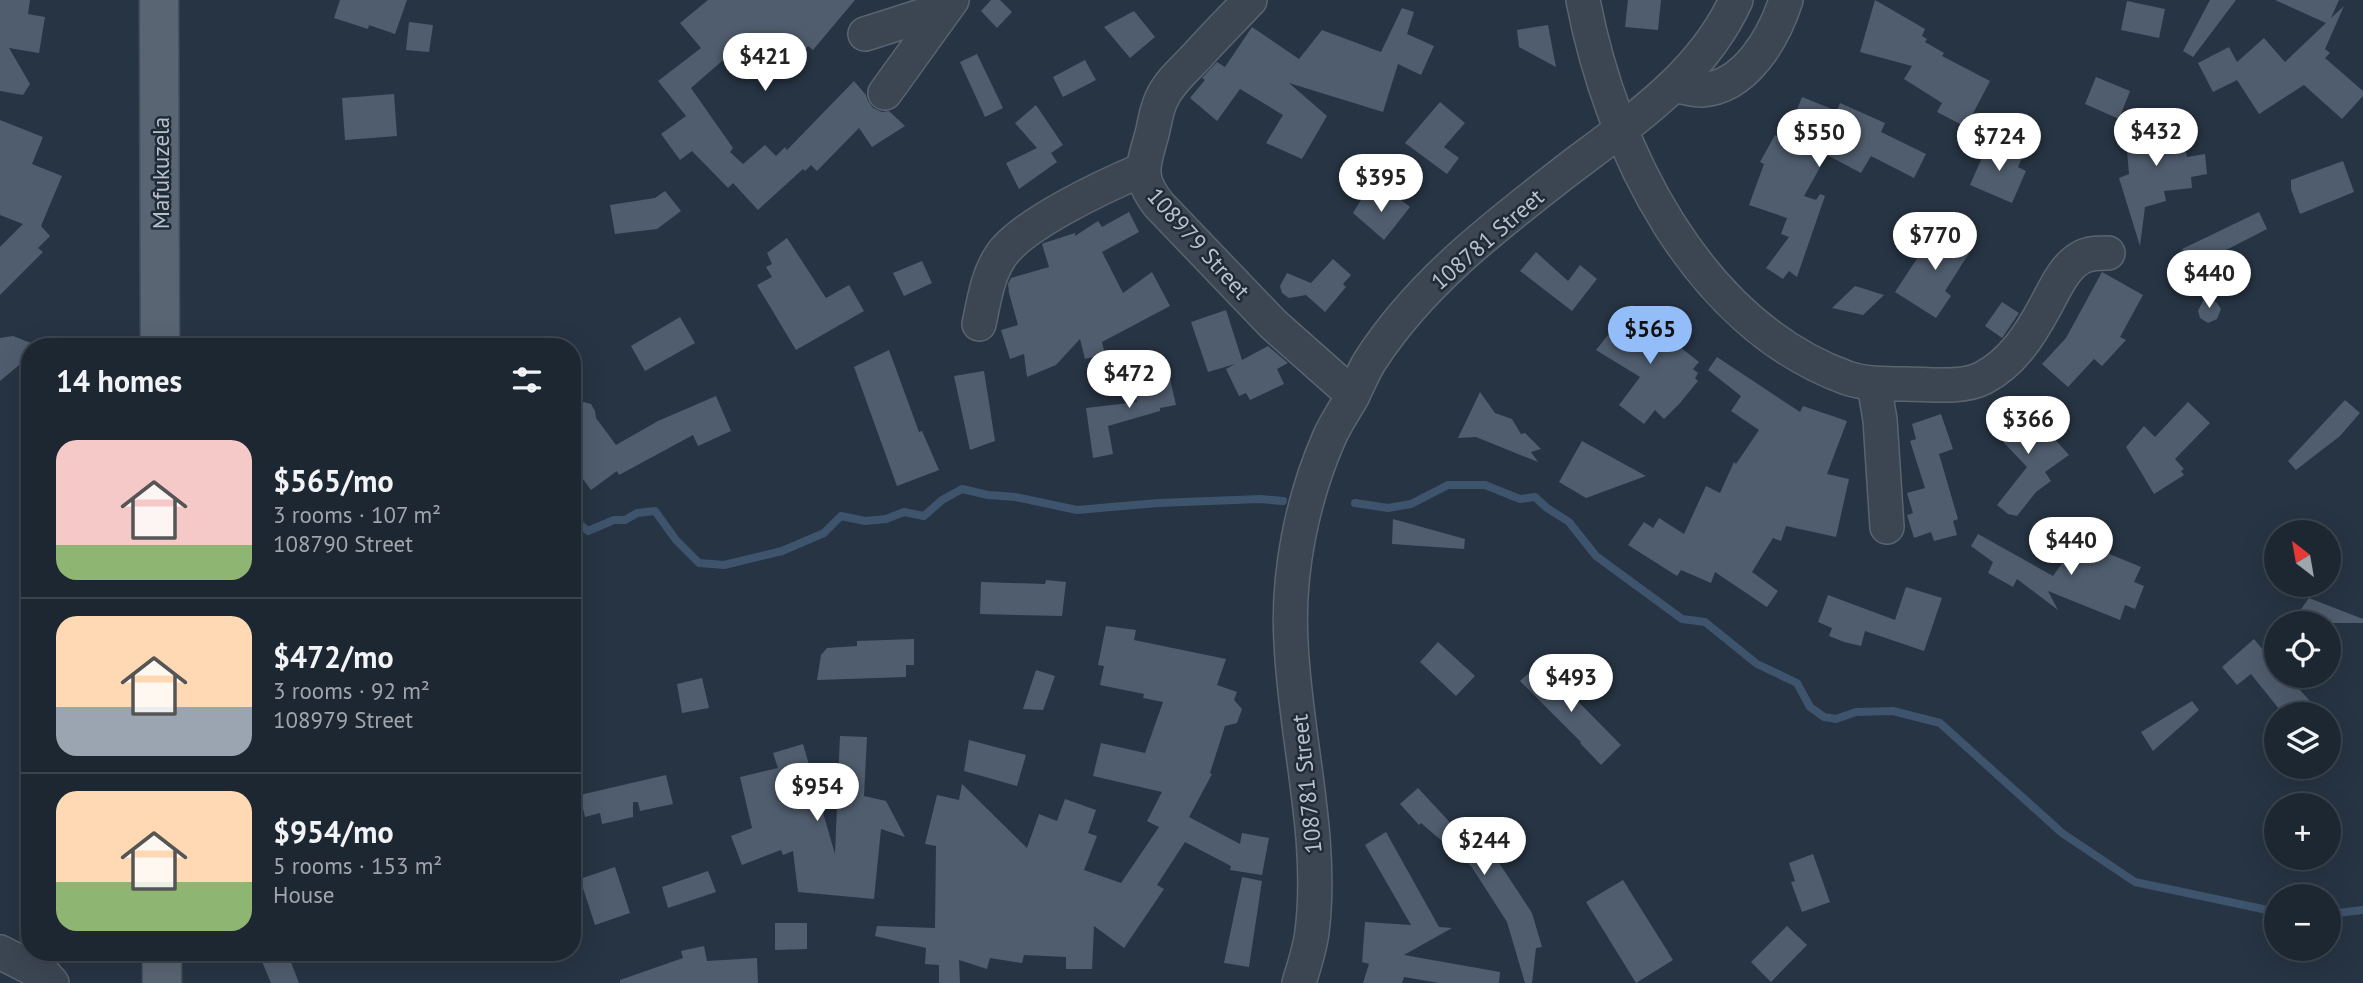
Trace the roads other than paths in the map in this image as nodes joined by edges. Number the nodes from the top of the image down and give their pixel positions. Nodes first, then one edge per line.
1 (159, 0) edge
2 (1250, 0) edge
3 (1583, 0) edge
4 (1736, 0) edge
5 (1786, 0) edge
6 (948, 5) edge
7 (865, 34) dead end
8 (1675, 85) junction
9 (885, 93) dead end
10 (1622, 131) junction
11 (1142, 170) junction
12 (2108, 253) dead end
13 (979, 324) dead end
14 (160, 338) edge
15 (1874, 384) junction
16 (1353, 395) junction
17 (1887, 527) dead end
18 (0, 952) edge
19 (162, 961) edge
20 (52, 983) edge
21 (162, 983) edge
22 (1299, 983) edge

1 - 14 main road, Mafukuzela
2 - 11 street, 108979 Street
3 - 10 street
4 - 8 street, 108781 Street
5 - 8 street
6 - 7 street
6 - 9 street
8 - 10 street, 108781 Street
10 - 15 street
10 - 16 street, 108781 Street
11 - 13 street
11 - 16 street, 108979 Street
12 - 15 street
15 - 17 street
16 - 22 street, 108781 Street
18 - 20 street
19 - 21 main road

